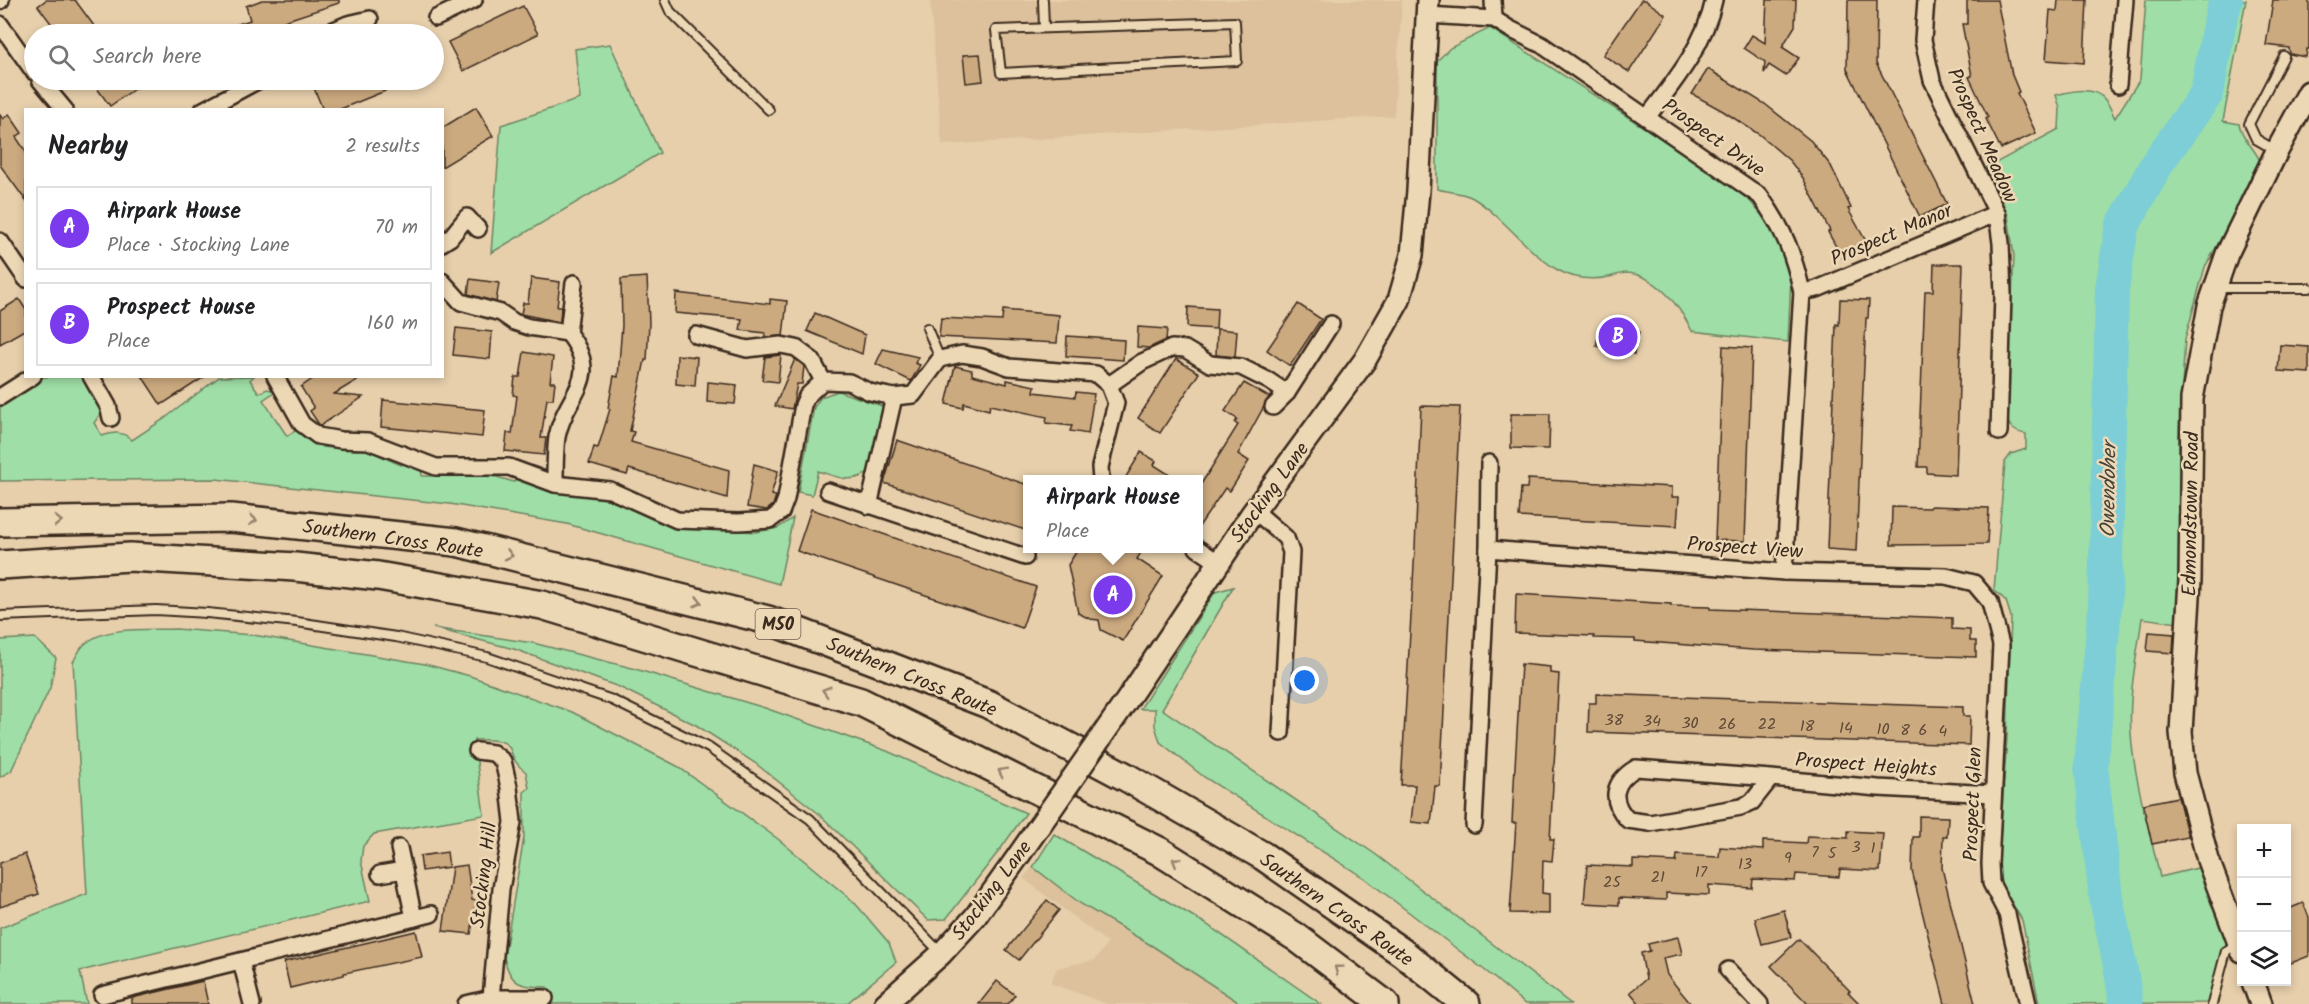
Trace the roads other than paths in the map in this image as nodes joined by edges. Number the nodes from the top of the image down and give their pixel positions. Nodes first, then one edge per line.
1 (474, 0) edge
2 (665, 0) edge
3 (1042, 0) edge
4 (1493, 0) edge
5 (1714, 0) edge
6 (1926, 0) edge
7 (2125, 0) edge
8 (456, 4) edge
9 (1427, 7) edge
10 (436, 18) dead end
11 (370, 19) dead end
12 (1494, 19) junction
13 (0, 24) edge
14 (348, 24) edge
15 (1044, 27) junction
16 (2284, 56) dead end
17 (24, 58) edge
18 (2118, 85) dead end
19 (48, 90) edge
20 (242, 90) edge
21 (2309, 92) edge
22 (63, 108) edge
23 (210, 108) edge
24 (769, 110) dead end
25 (1648, 117) junction
26 (2277, 151) junction
27 (1996, 213) junction
28 (478, 229) dead end
29 (0, 241) edge
30 (444, 242) edge
31 (24, 276) edge
32 (444, 283) edge
33 (574, 283) dead end
34 (2216, 288) junction
35 (2309, 288) edge
36 (1802, 292) junction
37 (1331, 324) dead end
38 (927, 328) dead end
39 (568, 333) junction
40 (696, 335) dead end
41 (940, 359) junction
42 (30, 378) edge
43 (92, 378) edge
44 (275, 378) edge
45 (823, 381) junction
46 (1109, 385) junction
47 (1287, 393) junction
48 (0, 397) edge
49 (894, 397) junction
50 (1274, 407) dead end
51 (111, 418) dead end
52 (2000, 432) dead end
53 (1489, 463) dead end
54 (1101, 475) edge
55 (555, 484) junction
56 (828, 491) dead end
57 (869, 506) junction
58 (1254, 510) junction
59 (0, 522) edge
60 (1488, 549) junction
61 (1203, 553) edge
62 (1025, 557) dead end
63 (1219, 563) junction
64 (0, 565) edge
65 (1784, 572) junction
66 (1990, 602) joint
67 (0, 616) edge
68 (1281, 734) dead end
69 (477, 751) dead end
70 (1771, 778) junction
71 (524, 779) dead end
72 (508, 782) junction
73 (1993, 794) junction
74 (1474, 825) dead end
75 (399, 848) dead end
76 (404, 870) junction
77 (380, 874) dead end
78 (431, 914) dead end
79 (414, 918) junction
80 (2237, 939) edge
81 (2237, 948) edge
82 (941, 954) junction
83 (241, 961) junction
84 (1728, 970) dead end
85 (2255, 986) edge
86 (102, 995) dead end
87 (491, 998) junction
88 (545, 998) dead end
89 (886, 1003) edge
90 (252, 1004) edge
91 (466, 1004) edge
92 (1385, 1004) edge
93 (1466, 1004) edge
94 (1760, 1004) edge
95 (2028, 1004) edge
96 (2212, 1004) edge
97 (2261, 1004) edge

1 - 8 street
2 - 24 lane
3 - 15 lane
4 - 12 street
5 - 25 street
6 - 27 street, Prospect Meadow
7 - 18 street
8 - 10 street
9 - 12 street, Prospect Drive
9 - 58 main road, Stocking Lane
11 - 14 street
12 - 25 street, Prospect Drive
13 - 17 street
15 - 15 lane
16 - 26 lane
19 - 22 street
20 - 23 street
21 - 26 main road, Edmondstown Road
25 - 36 street, Prospect Drive
26 - 34 main road, Edmondstown Road
27 - 36 street, Prospect Manor
27 - 52 street, Prospect Meadow
28 - 30 street
29 - 31 street
32 - 39 street
33 - 39 street
34 - 35 lane
34 - 80 main road, Edmondstown Road
36 - 65 street, Prospect Drive
37 - 47 street
38 - 41 lane
39 - 55 street
40 - 45 street
41 - 46 street
41 - 49 street
42 - 48 street
43 - 51 street
44 - 55 street
45 - 49 street
45 - 55 street
46 - 47 street
46 - 54 street
47 - 50 street
49 - 57 street
53 - 60 street
56 - 57 street
57 - 62 street
58 - 63 main road, Stocking Lane
58 - 68 street
59 -> 93 highway, Southern Cross Route / M50
60 - 65 street, Prospect View
60 - 74 street
61 - 63 street
63 - 82 main road, Stocking Lane, bridge
92 -> 64 highway, Southern Cross Route
65 - 66 street, Prospect View
66 - 73 street, Prospect Glen
67 - 82 lane
69 - 72 street, Stocking Hill
70 - 70 street, Prospect Heights
70 - 73 street, Prospect Heights
71 - 72 street
72 - 87 street, Stocking Hill
73 - 95 street, Prospect Glen
75 - 76 street
76 - 77 street
76 - 79 street
78 - 79 street
79 - 83 street
81 - 96 lane
82 - 89 main road, Stocking Lane
83 - 86 street
83 - 90 street
84 - 94 street
85 - 97 main road
87 - 88 street
87 - 91 street

